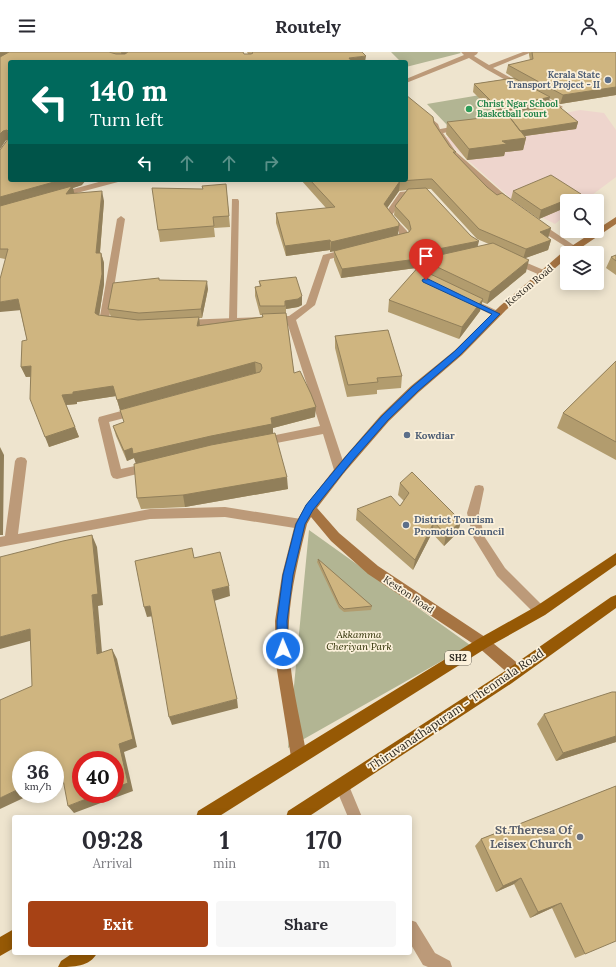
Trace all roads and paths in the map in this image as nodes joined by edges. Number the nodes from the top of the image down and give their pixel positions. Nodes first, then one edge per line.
1 (478, 52) edge
2 (529, 52) edge
3 (466, 54) edge
4 (488, 68) junction
5 (408, 80) edge
6 (408, 102) edge
7 (543, 112) edge
8 (468, 126) edge
9 (438, 132) junction
10 (108, 182) edge
11 (431, 197) edge
12 (47, 199) edge
13 (235, 201) dead end
14 (515, 208) edge
15 (121, 220) dead end
16 (616, 220) edge
17 (532, 221) edge
18 (384, 243) edge
19 (563, 246) edge
20 (577, 246) edge
21 (356, 250) edge
22 (504, 257) edge
23 (454, 258) edge
24 (560, 259) edge
25 (543, 273) junction
26 (440, 287) edge
27 (454, 294) edge
28 (497, 314) junction
29 (291, 319) junction
30 (233, 320) junction
31 (126, 324) edge
32 (172, 324) edge
33 (149, 408) edge
34 (326, 429) junction
35 (251, 444) edge
36 (21, 461) dead end
37 (161, 464) edge
38 (340, 470) junction
39 (479, 489) dead end
40 (310, 508) junction
41 (301, 524) junction
42 (5, 541) edge
43 (616, 558) edge
44 (616, 601) edge
45 (540, 611) junction
46 (482, 643) junction
47 (516, 671) junction
48 (299, 757) junction
49 (342, 786) junction
50 (207, 815) edge
51 (297, 815) edge
52 (354, 815) edge
53 (412, 931) edge
54 (12, 939) edge
55 (0, 947) edge
56 (85, 955) edge
57 (67, 967) edge
58 (444, 967) edge

1 - 3 street
2 - 4 street
3 - 4 street
3 - 5 street
4 - 7 street
6 - 9 lane
8 - 9 street
9 - 14 street
10 - 12 street
11 - 18 street
13 - 30 lane
15 - 31 street
16 - 20 street, Keston Road
17 - 19 street
21 - 29 street
22 - 25 street
23 - 26 street
24 - 25 street, Keston Road
25 - 28 street, Keston Road
27 - 28 street
28 - 38 street, Keston Road
29 - 30 street
29 - 34 street
30 - 32 street
33 - 37 street
34 - 35 street
34 - 38 street
36 - 42 street
38 - 40 street, Keston Road
39 - 45 lane
40 - 41 street, Keston Road
40 - 46 street, Keston Road
41 - 42 street
41 - 48 street, Keston Road
43 - 45 main road, SH2
44 - 47 main road, Thiruvanathapuram - Thenmala Road
45 - 46 main road, SH2
46 - 47 street, Keston Road
46 - 48 main road, SH2
47 - 49 main road, Thiruvanathapuram - Thenmala Road
48 - 50 main road, SH2
49 - 51 main road, Thiruvanathapuram - Thenmala Road
49 - 52 lane
53 - 58 lane
54 - 55 main road
56 - 57 main road

